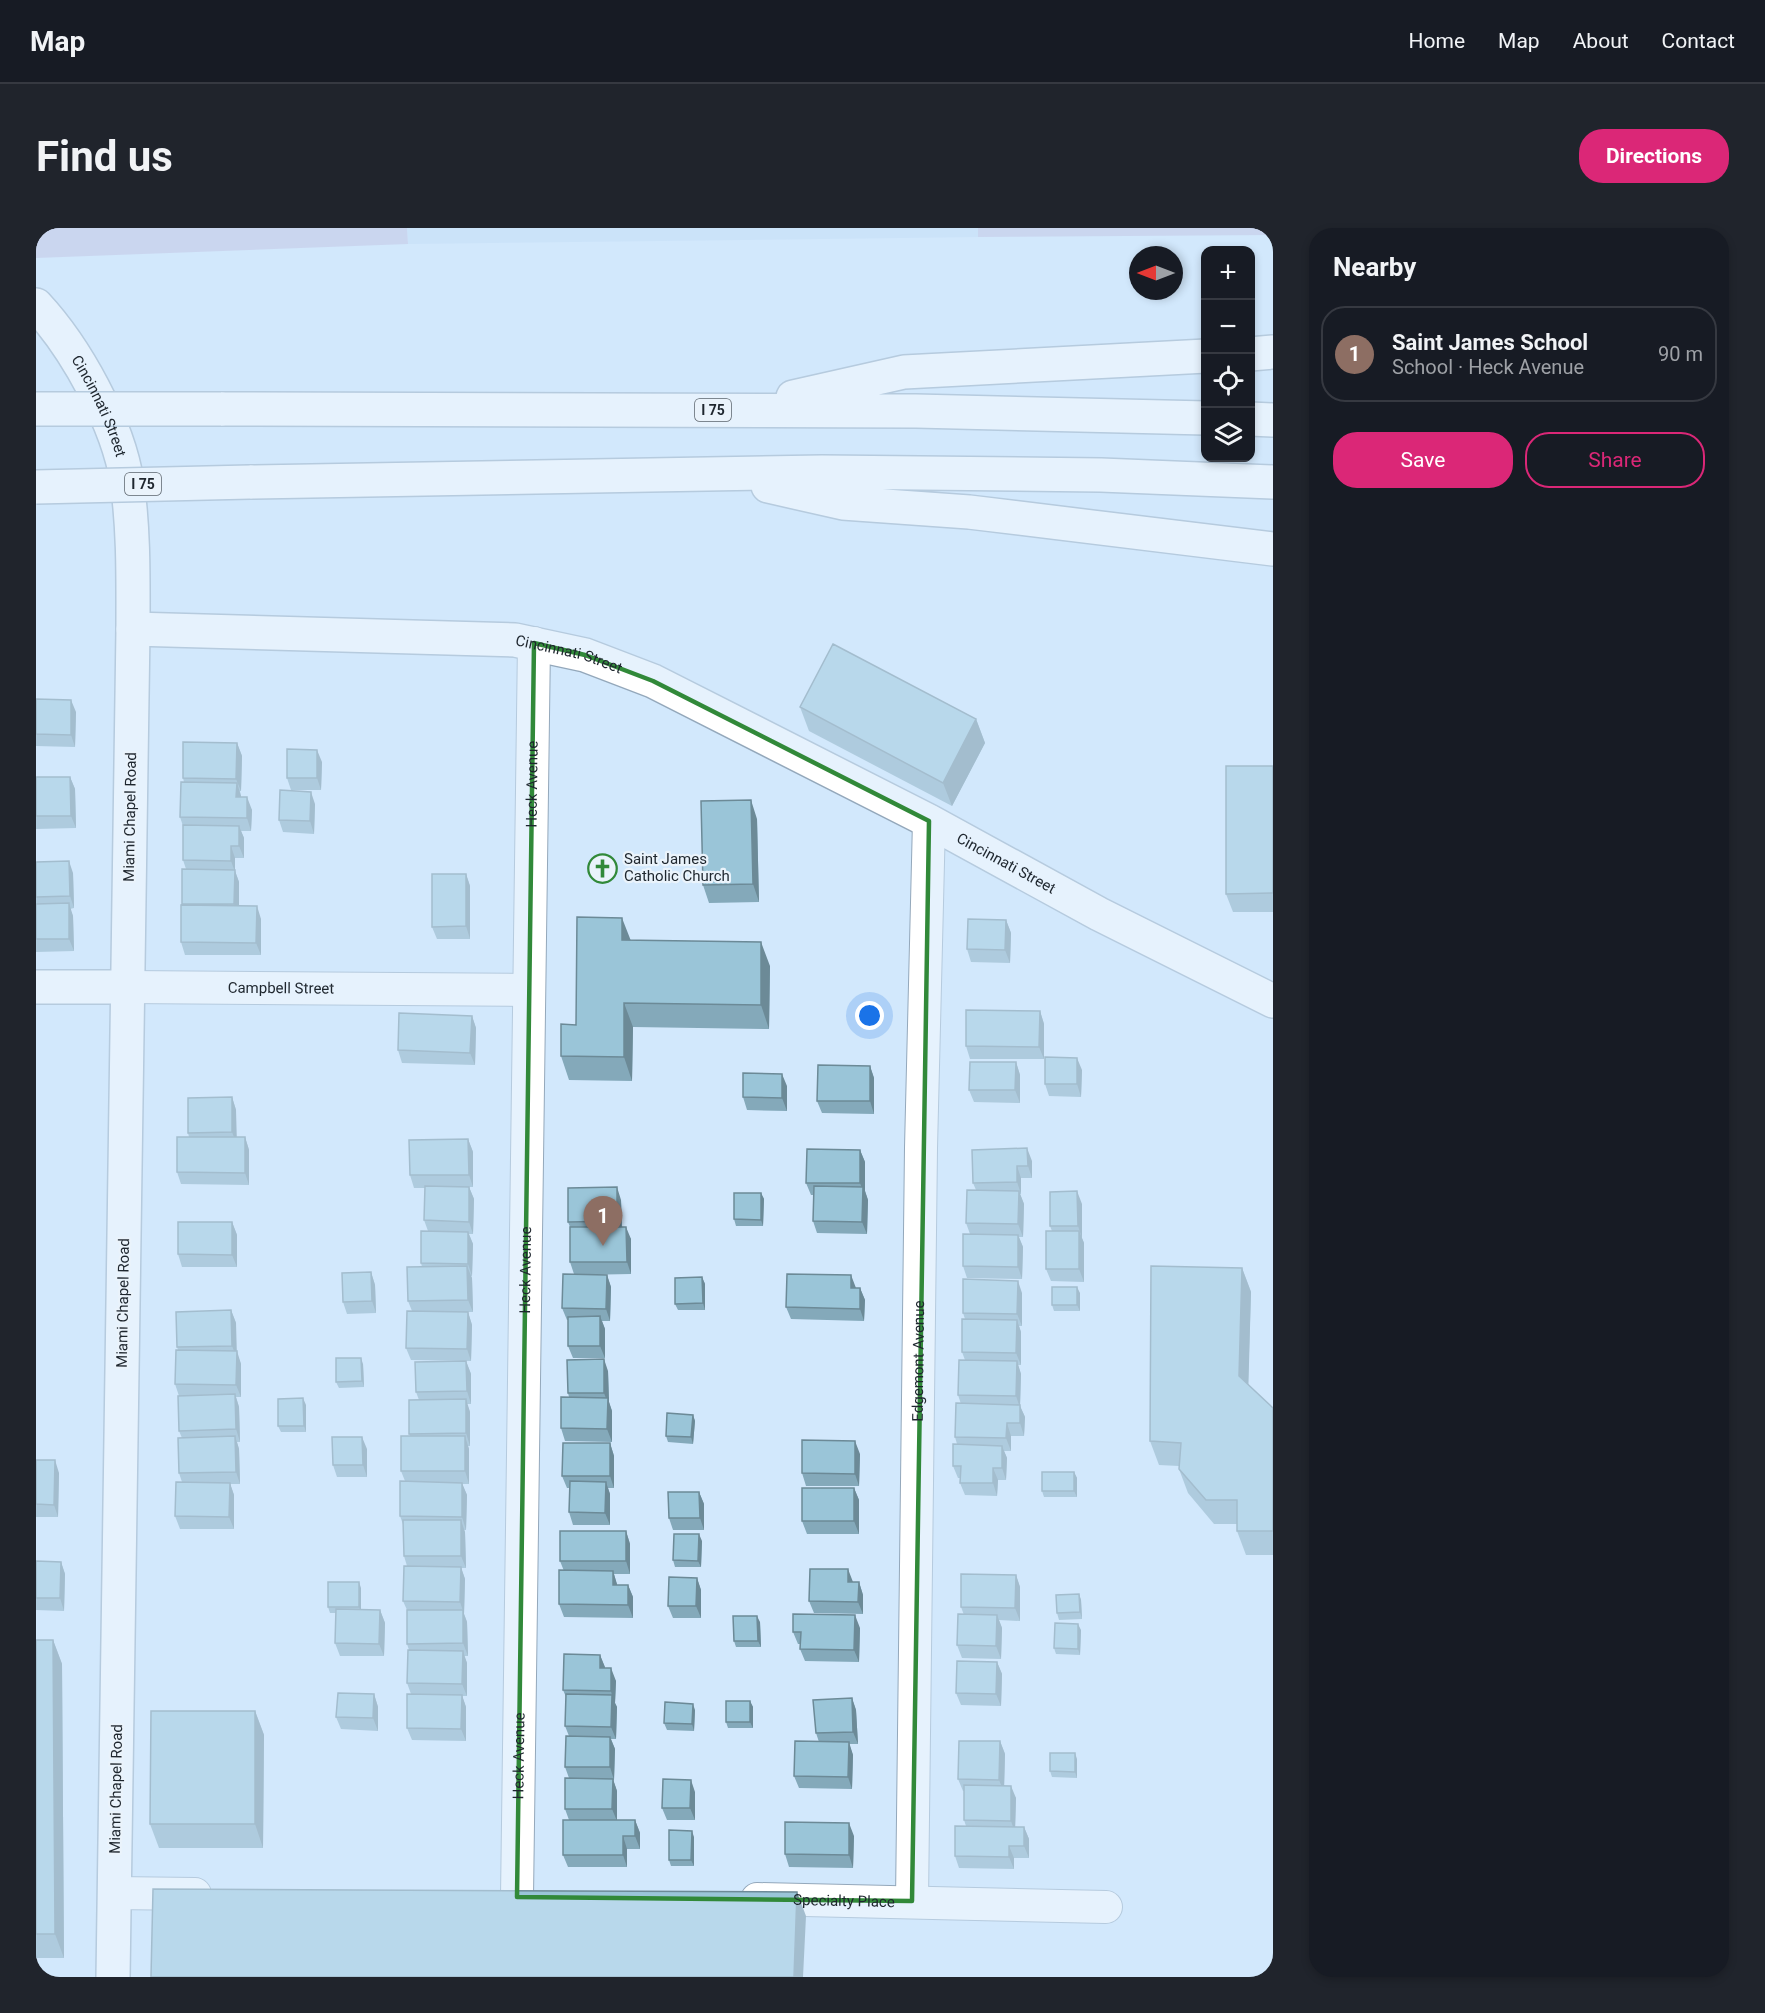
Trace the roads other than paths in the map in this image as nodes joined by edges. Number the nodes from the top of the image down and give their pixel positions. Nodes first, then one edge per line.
1 (36, 305) edge
2 (1273, 352) edge
3 (1255, 354) edge
4 (1201, 356) edge
5 (36, 410) edge
6 (737, 410) junction
7 (1201, 418) edge
8 (1255, 419) edge
9 (1273, 420) edge
10 (723, 476) junction
11 (1273, 482) edge
12 (36, 487) edge
13 (1273, 549) edge
14 (132, 629) junction
15 (534, 643) junction
16 (929, 821) junction
17 (36, 987) edge
18 (127, 987) junction
19 (527, 990) junction
20 (1273, 1000) edge
21 (114, 1893) junction
22 (219, 1894) edge
23 (483, 1896) edge
24 (517, 1897) junction
25 (551, 1897) edge
26 (734, 1899) edge
27 (912, 1901) junction
28 (1106, 1907) dead end
29 (113, 1977) edge

1 - 14 main road, Cincinnati Street
2 - 3 main road
4 - 6 main road
5 - 6 main road, I 75, bridge
6 - 7 main road, I 75
8 - 9 main road
10 - 11 main road, I 75
10 - 12 main road, I 75, bridge
10 - 13 main road
14 - 15 main road, Cincinnati Street
14 - 18 main road, Miami Chapel Road
15 - 16 main road, Cincinnati Street
15 - 19 street, Heck Avenue
16 - 20 main road, Cincinnati Street
16 - 27 street, Edgemont Avenue
17 - 18 main road, Campbell Street
18 - 19 street, Campbell Street
18 - 21 main road, Miami Chapel Road
19 - 24 street, Heck Avenue
21 - 22 street
21 - 29 main road, Miami Chapel Road
23 - 24 street
24 - 25 street
26 - 27 street, Specialty Place
27 - 28 street, Specialty Place

